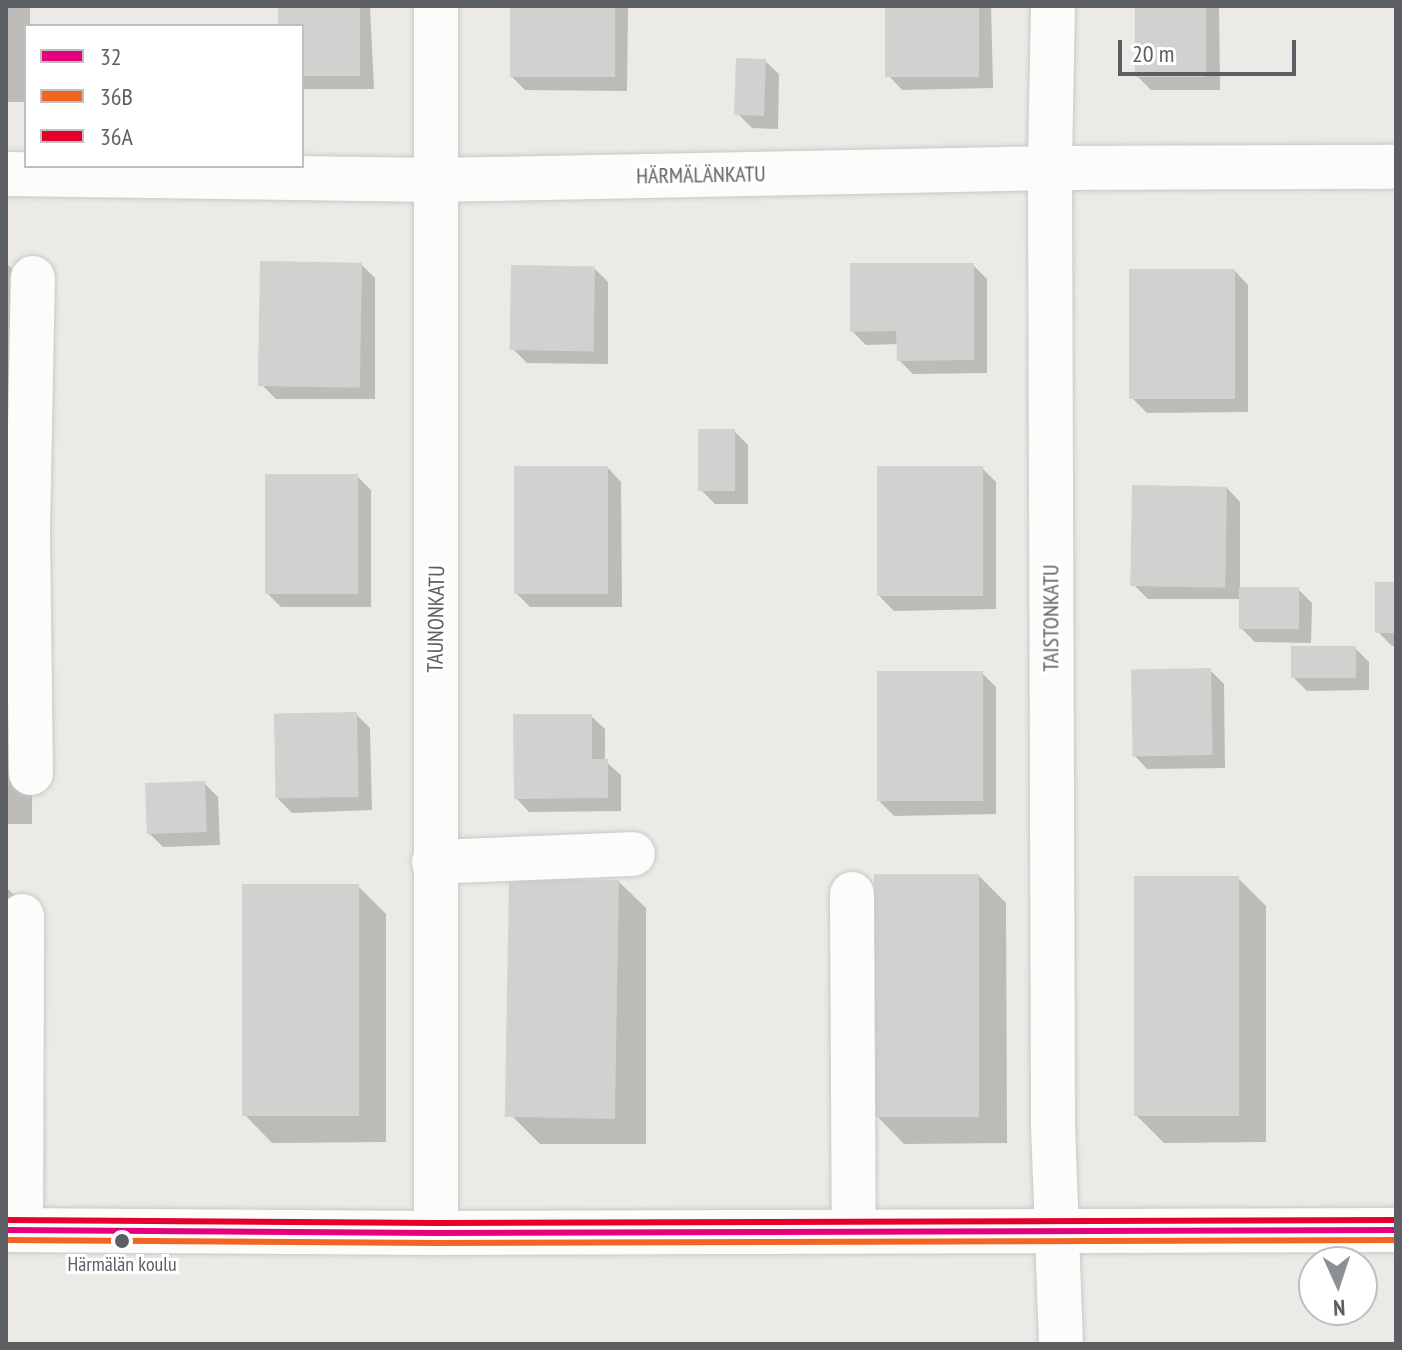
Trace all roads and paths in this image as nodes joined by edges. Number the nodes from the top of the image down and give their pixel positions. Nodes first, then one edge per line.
1 (436, 6) edge
2 (1053, 6) edge
3 (1396, 167) edge
4 (1050, 168) junction
5 (6, 174) edge
6 (437, 180) junction
7 (33, 278) dead end
8 (17, 531) edge
9 (31, 773) dead end
10 (633, 854) dead end
11 (434, 862) junction
12 (852, 894) dead end
13 (22, 916) dead end
14 (1055, 1229) junction
15 (14, 1230) edge
16 (854, 1230) junction
17 (1396, 1230) edge
18 (436, 1233) junction
19 (1061, 1344) edge

1 - 6 street, TAUNONKATU
2 - 4 street, TAISTONKATU
3 - 4 street, HÄRMÄLÄNKATU
4 - 6 street, HÄRMÄLÄNKATU
4 - 14 street, TAISTONKATU
5 - 6 street, HÄRMÄLÄNKATU
6 - 11 street, TAUNONKATU
7 - 8 street
8 - 9 street
10 - 11 street
11 - 18 street, TAUNONKATU
12 - 16 street
13 - 15 street
14 - 16 street
14 - 17 street
14 - 19 street, TAISTONKATU
15 - 18 street
16 - 18 street

